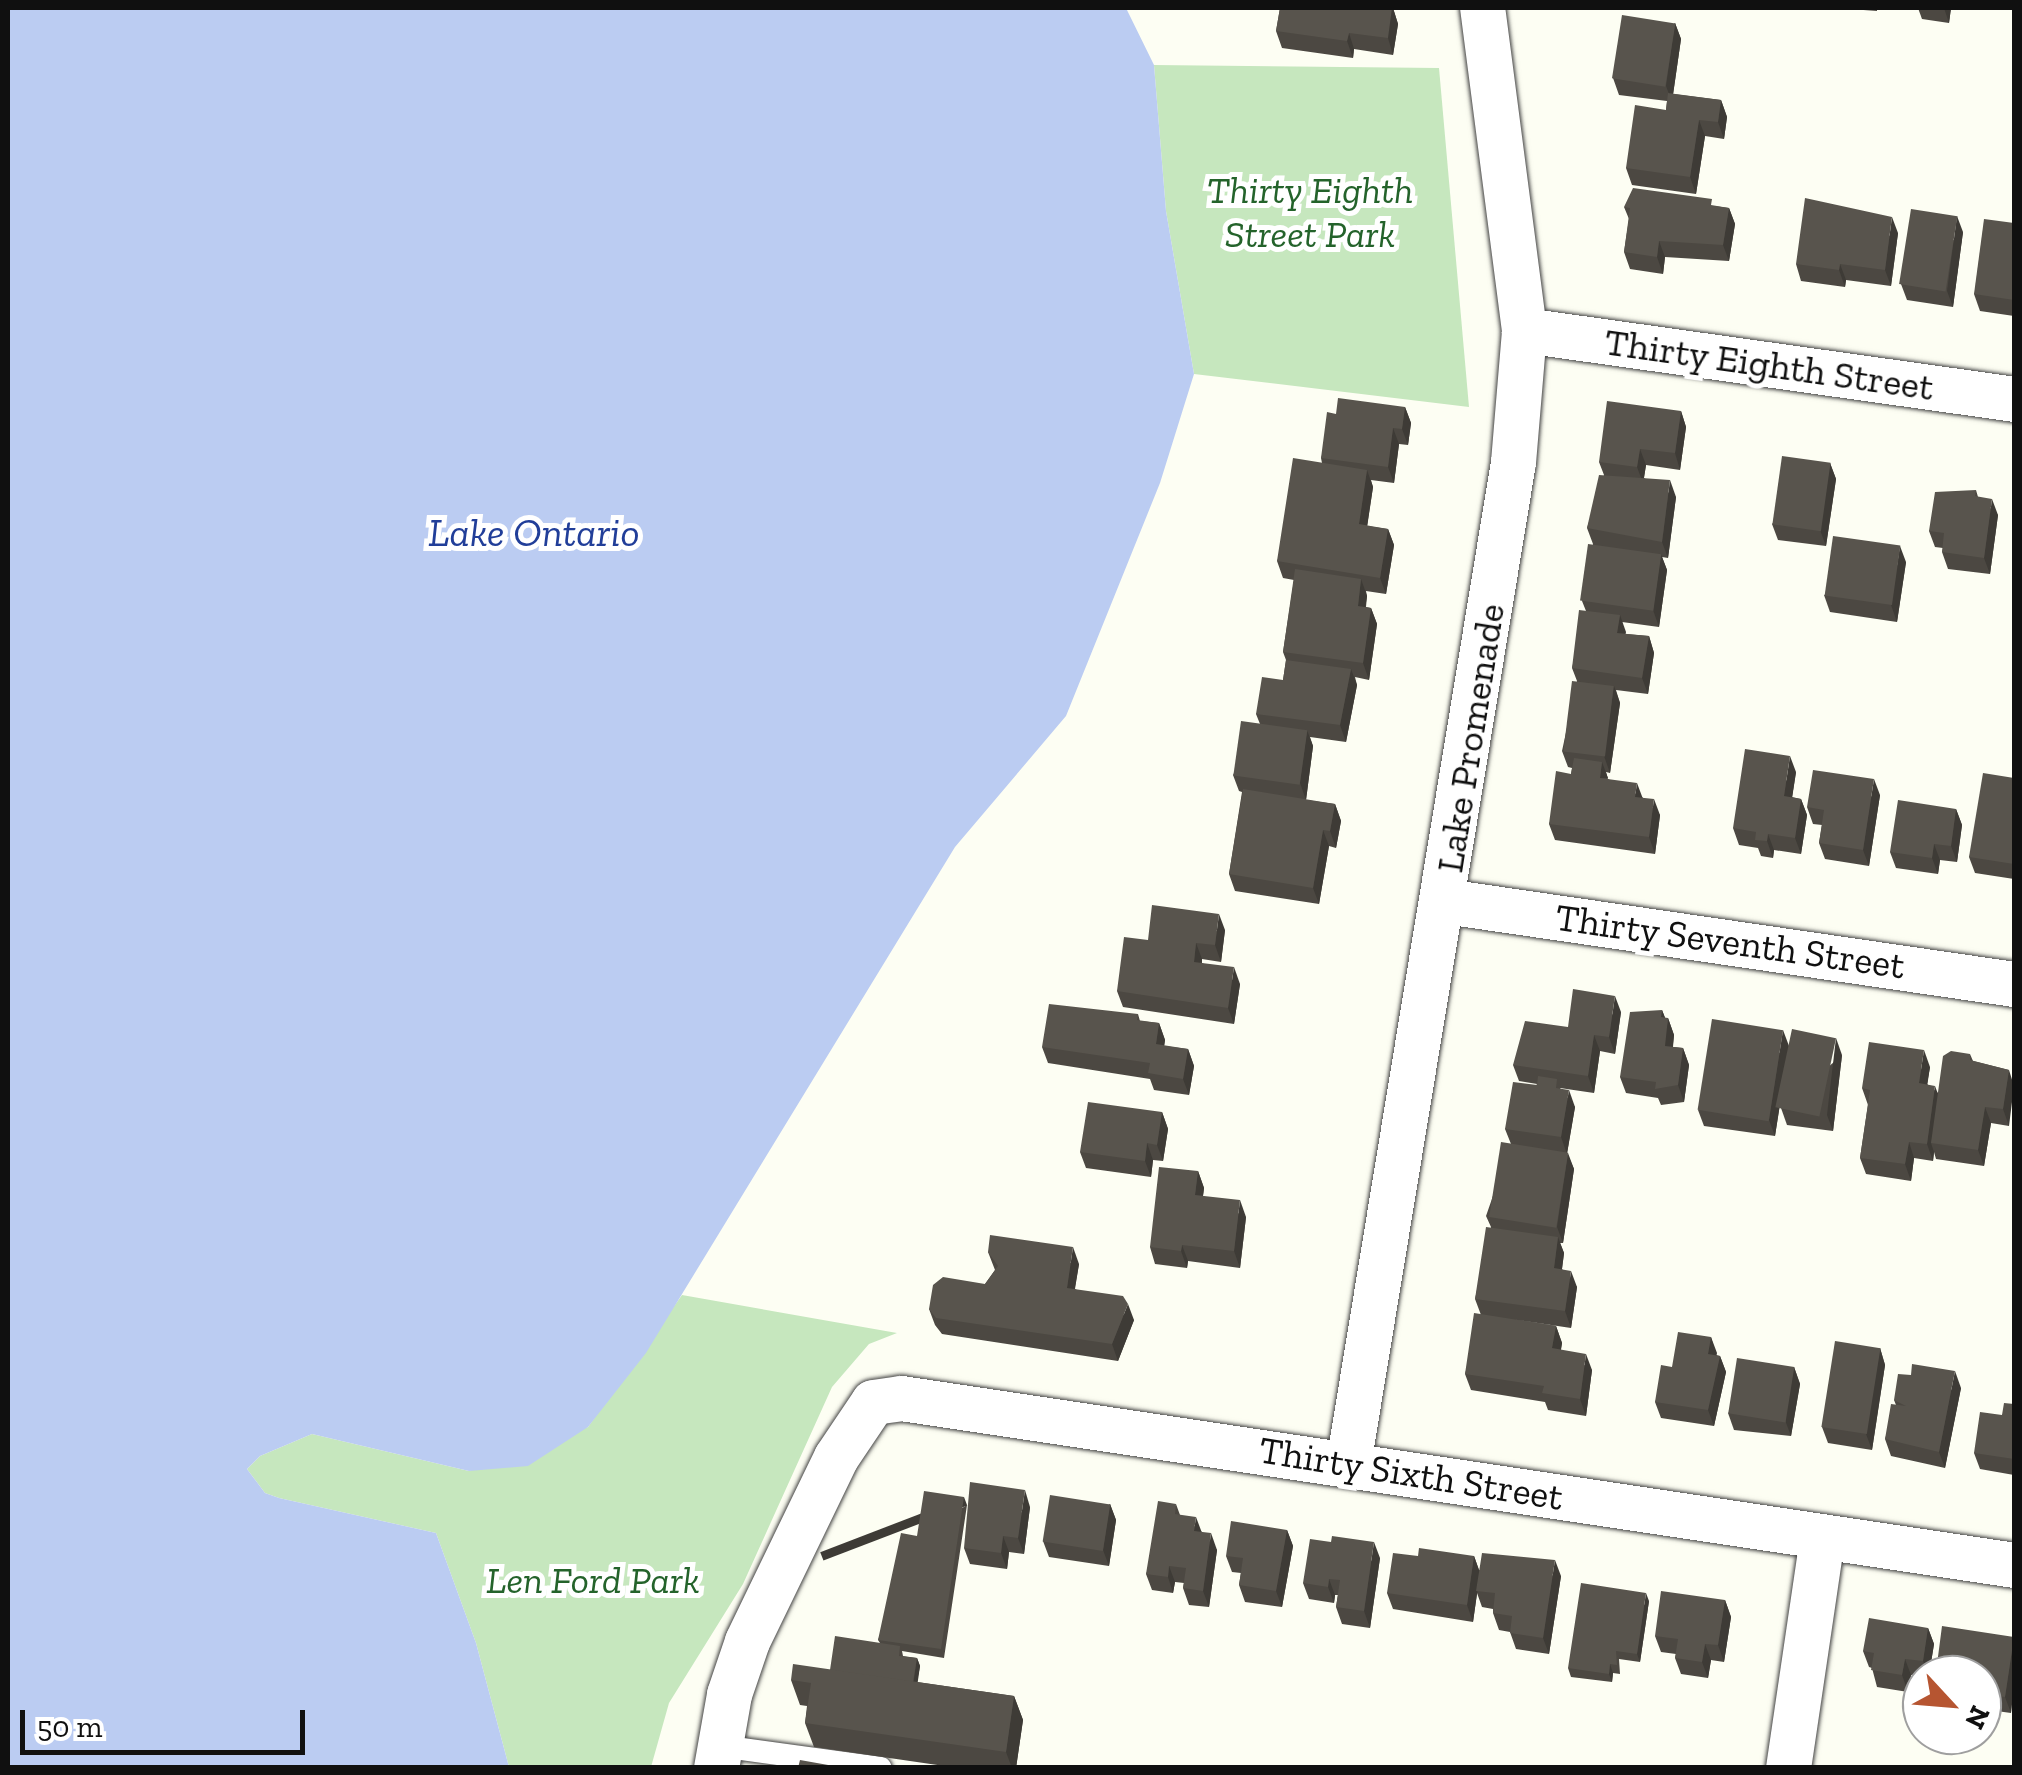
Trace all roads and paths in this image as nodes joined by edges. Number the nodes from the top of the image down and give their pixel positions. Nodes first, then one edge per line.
1 (1482, 8) edge
2 (1524, 330) junction
3 (2014, 399) edge
4 (1445, 901) junction
5 (2014, 984) edge
6 (1348, 1464) junction
7 (1822, 1537) junction
8 (2014, 1565) edge
9 (718, 1757) edge
10 (880, 1768) edge
11 (1788, 1768) edge

1 - 2 street, Lake Promenade
2 - 3 street, Thirty Eighth Street
2 - 4 street, Lake Promenade
4 - 5 street, Thirty Seventh Street
4 - 6 street, Lake Promenade
6 - 7 street, Thirty Sixth Street
6 - 9 street, Thirty Sixth Street
7 - 8 street, Thirty Sixth Street
7 - 11 street
9 - 10 lane

